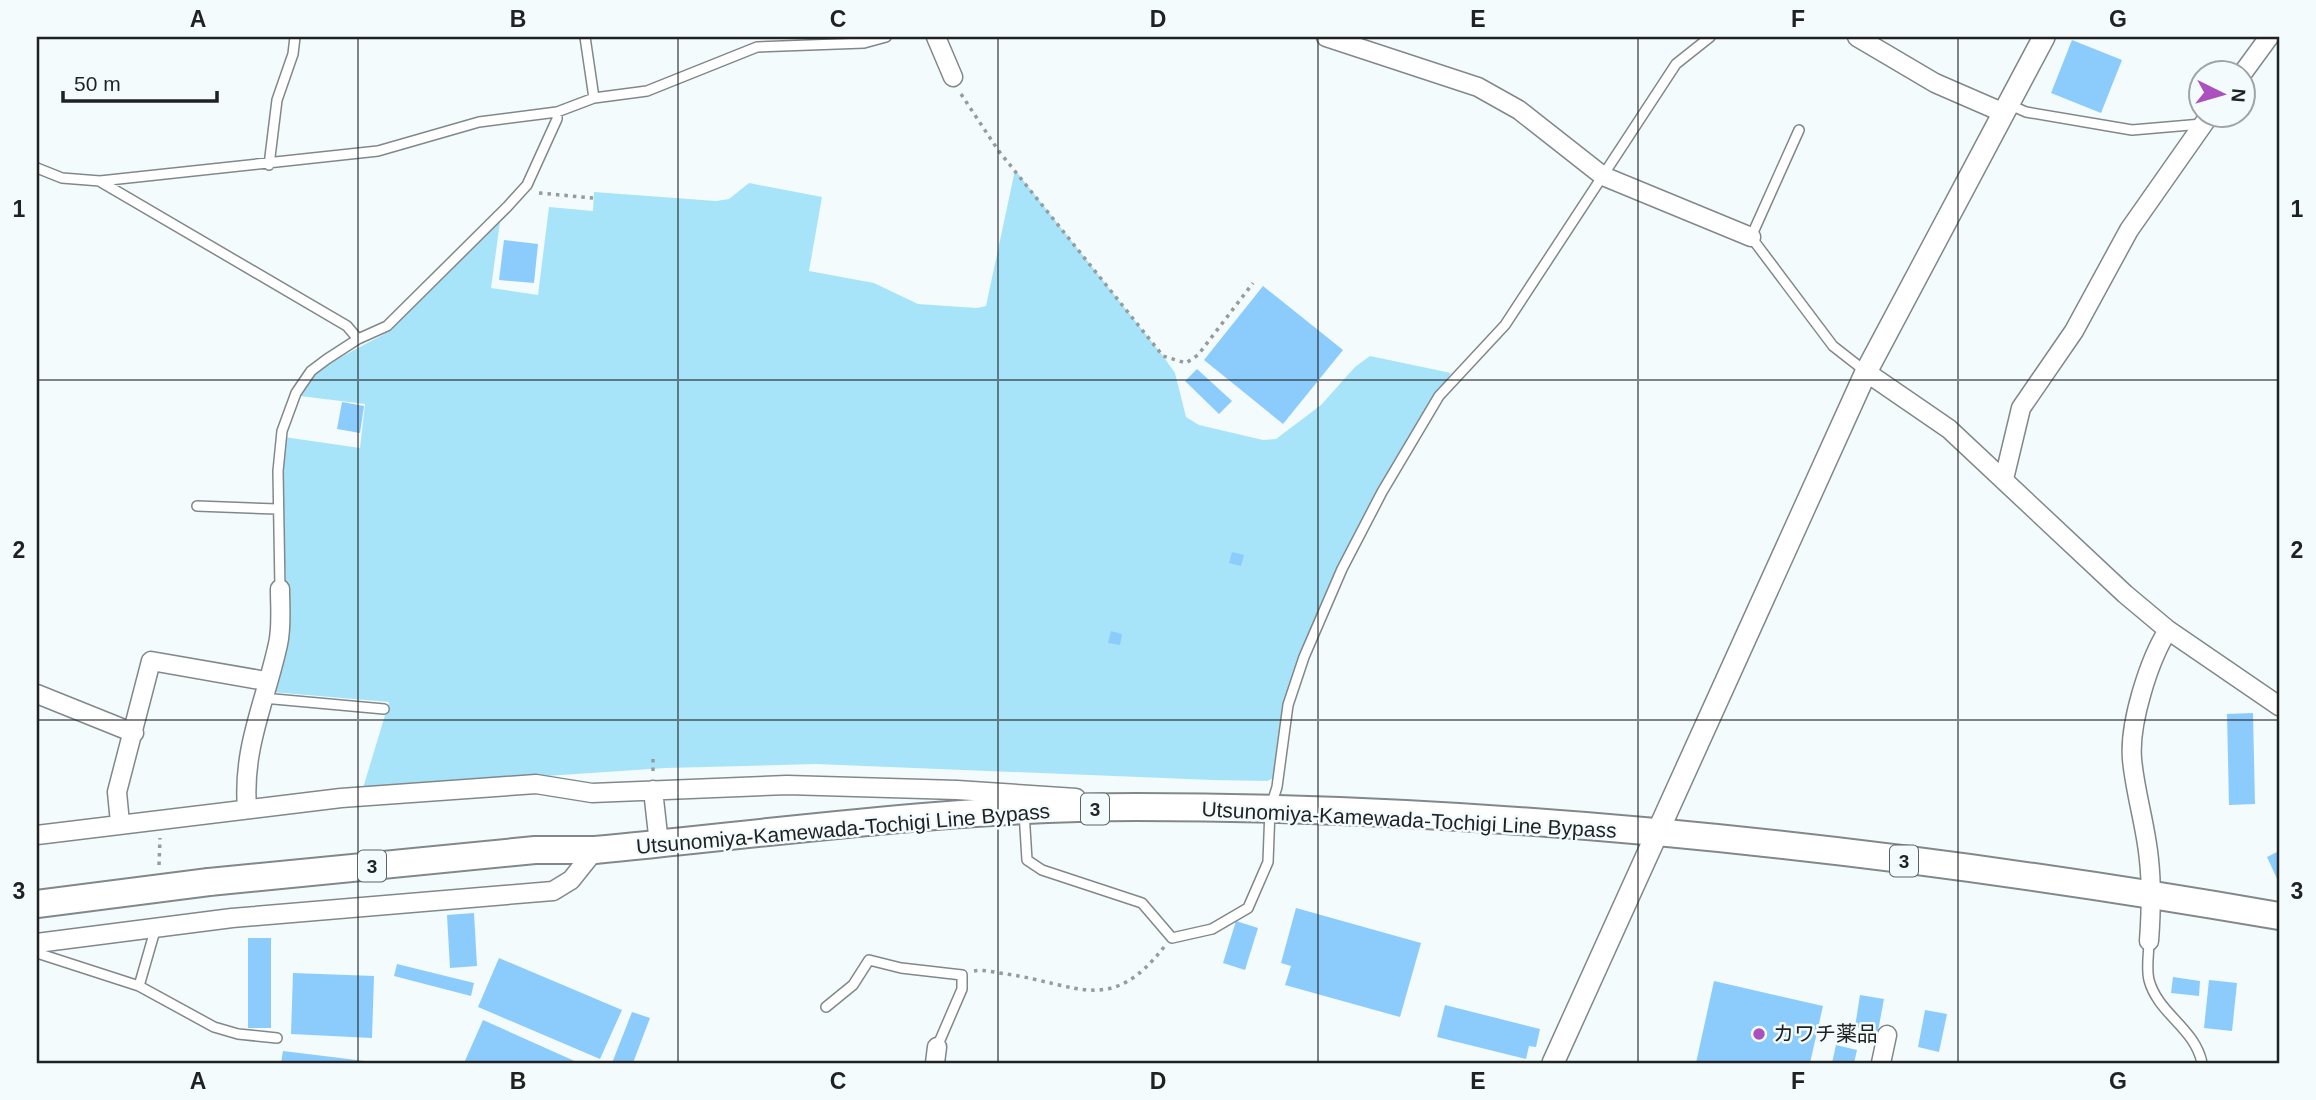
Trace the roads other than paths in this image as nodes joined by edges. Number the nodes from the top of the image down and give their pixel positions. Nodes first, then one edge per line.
1 (295, 37) edge
2 (585, 37) edge
3 (886, 37) edge
4 (936, 37) edge
5 (1326, 37) edge
6 (1710, 37) edge
7 (1857, 37) edge
8 (2044, 37) edge
9 (2269, 37) edge
10 (2252, 60) edge
11 (953, 77) road end
12 (594, 98) junction
13 (2006, 109) junction
14 (557, 112) junction
15 (2186, 123) edge
16 (1799, 130) dead end
17 (2198, 130) edge
18 (269, 165) junction
19 (37, 168) edge
20 (1603, 176) junction
21 (100, 181) junction
22 (1751, 237) junction
23 (358, 339) junction
24 (1866, 372) junction
25 (2004, 479) junction
26 (197, 506) dead end
27 (277, 509) junction
28 (280, 589) joint
29 (2168, 630) junction
30 (263, 689) junction
31 (37, 694) edge
32 (2279, 706) edge
33 (384, 709) dead end
34 (134, 733) junction
35 (653, 790) junction
36 (1134, 807) junction
37 (247, 808) junction
38 (1270, 809) junction
39 (1024, 812) junction
40 (120, 823) junction
41 (1656, 833) junction
42 (37, 835) edge
43 (659, 844) junction
44 (595, 850) junction
45 (2152, 894) junction
46 (37, 904) edge
47 (2279, 916) edge
48 (156, 927) junction
49 (2279, 929) edge
50 (2149, 941) joint
51 (37, 943) edge
52 (37, 953) edge
53 (139, 986) junction
54 (826, 1007) dead end
55 (1887, 1035) dead end
56 (276, 1038) dead end
57 (936, 1055) edge
58 (1553, 1063) edge
59 (1881, 1063) edge
60 (2202, 1063) edge

1 - 18 lane
2 - 12 lane
3 - 12 lane
4 - 11 street
5 - 20 street
6 - 20 lane
7 - 13 street
8 - 13 street
9 - 10 street
12 - 14 lane
13 - 15 lane
13 - 24 street
14 - 18 lane
14 - 23 lane
16 - 22 lane
17 - 25 street
18 - 21 lane
19 - 21 lane
20 - 22 street
20 - 38 lane
21 - 23 lane
22 - 24 lane
23 - 27 lane
24 - 25 street
24 - 41 street
25 - 29 street
26 - 27 lane
27 - 28 lane
28 - 30 street
29 - 32 street
29 - 45 street
30 - 33 lane
30 - 34 street
30 - 37 street
31 - 34 street
34 - 40 street
35 - 36 street
35 - 37 street
35 - 43 street
36 - 38 main road, Utsunomiya-Kamewada-Tochigi Line Bypass / 3
36 - 39 main road, Utsunomiya-Kamewada-Tochigi Line Bypass / 3
37 - 40 street
38 - 39 lane
38 - 41 main road, Utsunomiya-Kamewada-Tochigi Line Bypass / 3
39 - 43 main road, Utsunomiya-Kamewada-Tochigi Line Bypass / 3
40 - 42 street
41 - 45 main road, Utsunomiya-Kamewada-Tochigi Line Bypass / 3
41 - 58 street
43 - 44 main road, Utsunomiya-Kamewada-Tochigi Line Bypass / 3
44 - 46 main road, Utsunomiya-Kamewada-Tochigi Line Bypass / 3, bridge
44 - 48 street
45 - 47 main road, Utsunomiya-Kamewada-Tochigi Line Bypass / 3
45 - 49 main road, Utsunomiya-Kamewada-Tochigi Line Bypass / 3
45 - 50 street
48 - 51 street
48 - 53 lane
50 - 60 lane
52 - 53 lane
53 - 56 lane
54 - 57 lane
55 - 59 street

